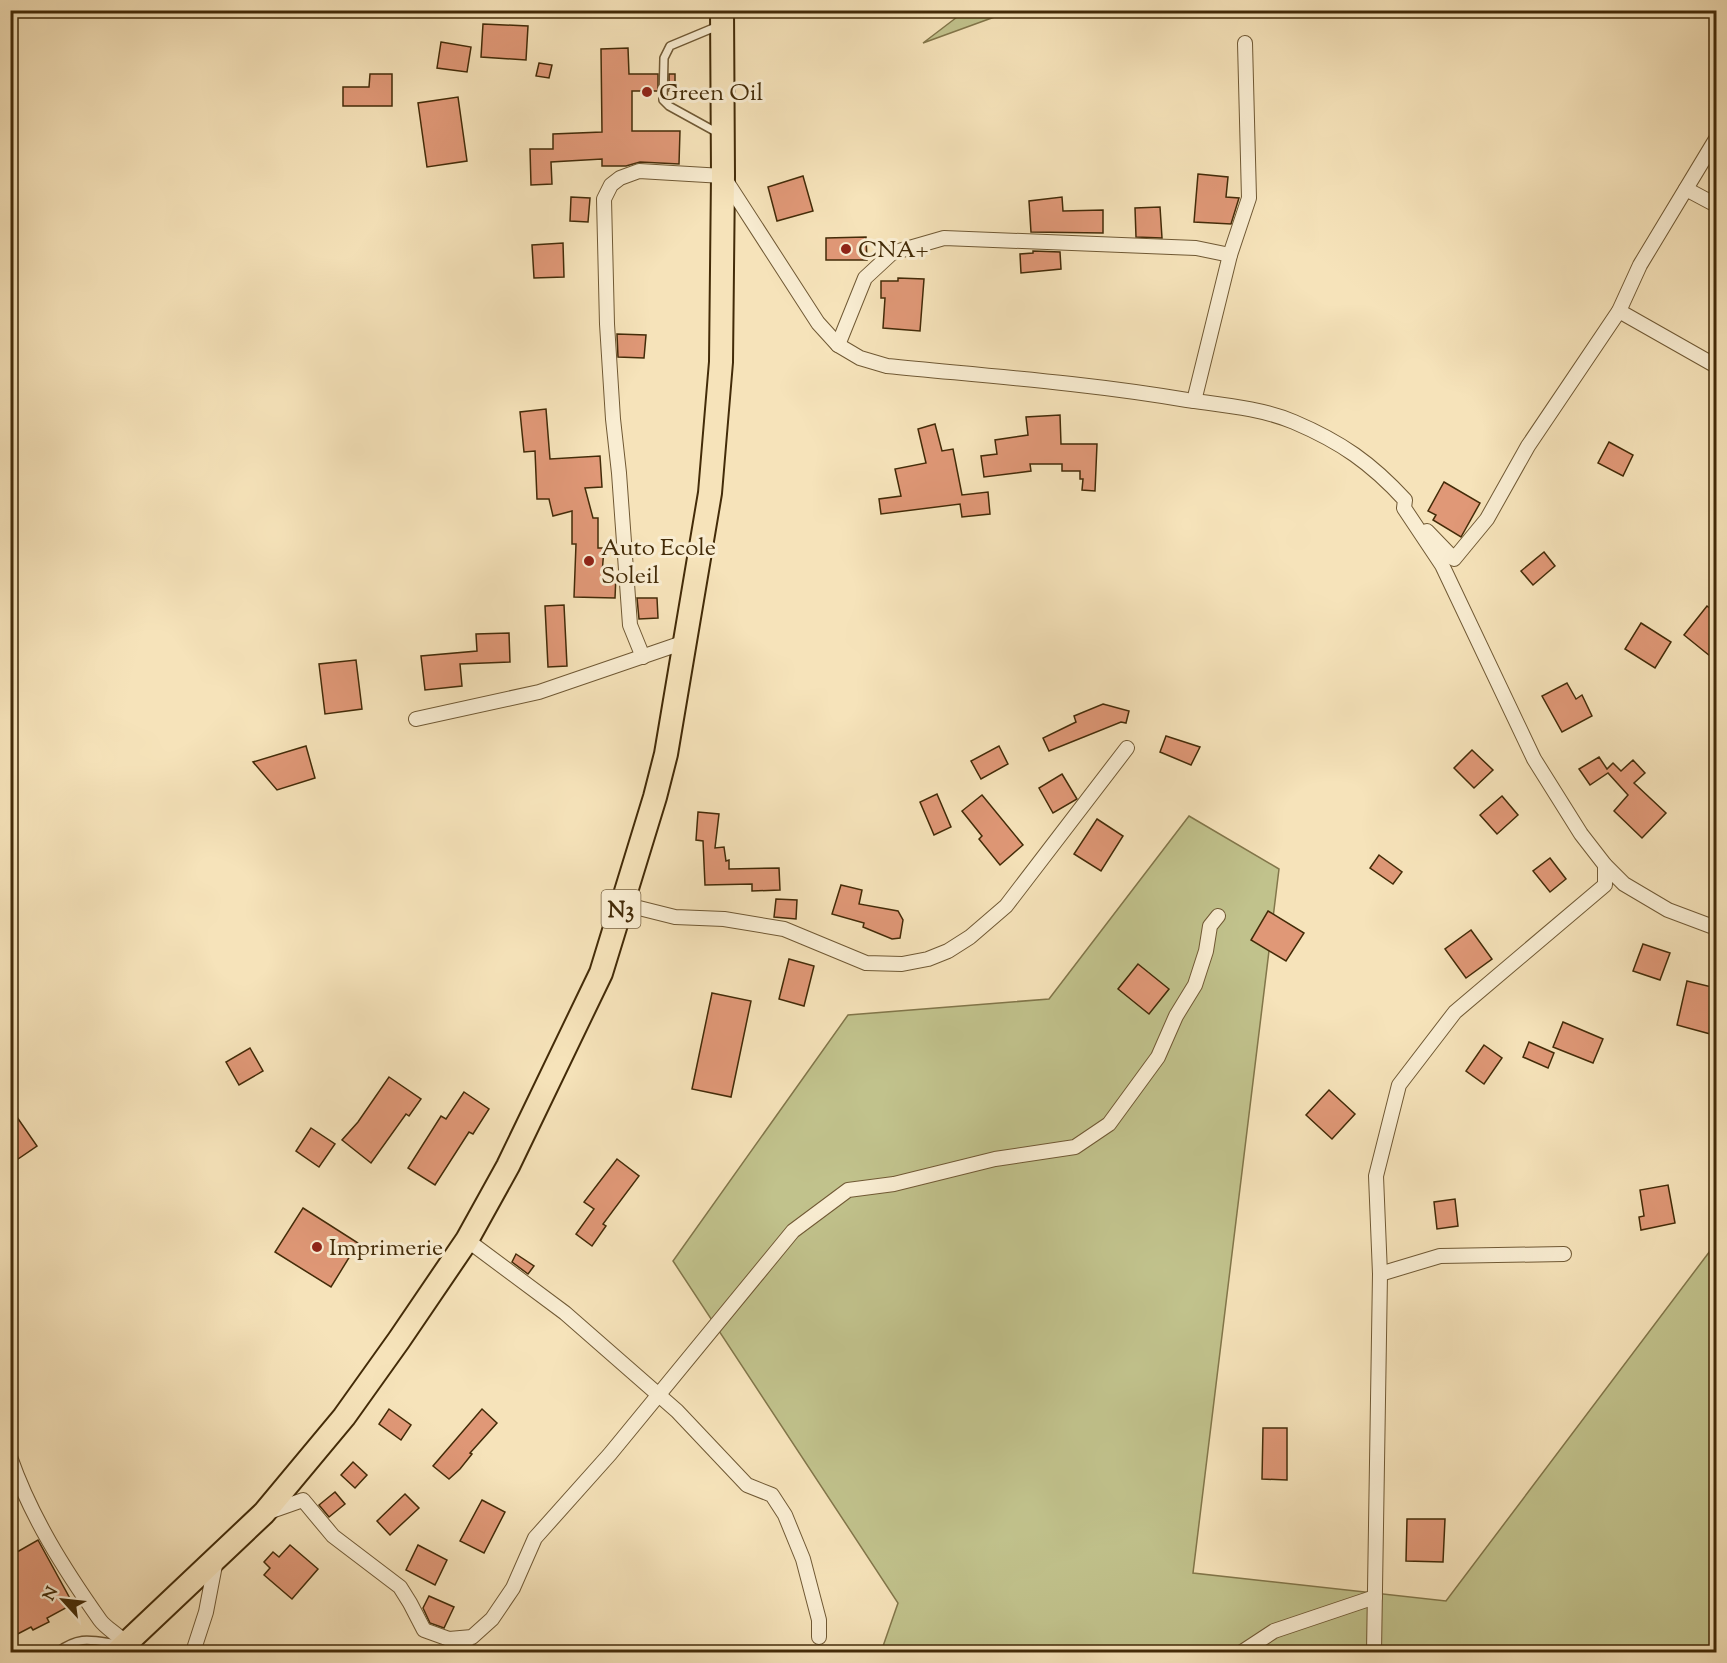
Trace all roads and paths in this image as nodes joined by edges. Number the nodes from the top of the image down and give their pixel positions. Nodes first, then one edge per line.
1 (722, 17) edge
2 (1245, 43) dead end
3 (723, 135) junction
4 (1716, 139) edge
5 (723, 176) junction
6 (1686, 189) junction
7 (1716, 205) edge
8 (1230, 255) junction
9 (1619, 311) junction
10 (838, 345) junction
11 (1716, 366) edge
12 (1194, 401) junction
13 (1404, 508) junction
14 (685, 642) junction
15 (643, 657) junction
16 (416, 719) dead end
17 (1127, 747) dead end
18 (1605, 865) junction
19 (623, 904) junction
20 (1218, 916) dead end
21 (1716, 928) edge
22 (467, 1240) junction
23 (1564, 1254) dead end
24 (1380, 1274) junction
25 (658, 1396) junction
26 (10, 1457) edge
27 (264, 1513) junction
28 (216, 1560) junction
29 (1375, 1597) junction
30 (819, 1637) dead end
31 (449, 1638) junction
32 (124, 1650) edge
33 (57, 1653) edge
34 (193, 1653) edge
35 (472, 1653) edge
36 (1242, 1653) edge
37 (1374, 1653) edge

1 - 3 highway, N3
1 - 3 lane
2 - 8 street
3 - 5 highway, N3
4 - 6 street
5 - 10 street
5 - 14 highway, N3
5 - 15 street
6 - 7 street
6 - 9 street
8 - 10 street
8 - 12 street
9 - 11 street
9 - 13 street
10 - 12 street
12 - 13 street
13 - 18 street
14 - 15 street
14 - 19 highway, N3
15 - 16 street
17 - 19 street
18 - 21 street
18 - 24 street
19 - 22 highway, N3
20 - 25 street
22 - 25 street
22 - 27 highway, N3
23 - 24 street
24 - 29 street
25 - 30 street
25 - 31 street
26 - 32 street
27 - 28 highway, N3
27 - 31 street
28 - 32 highway, N3
28 - 34 street
29 - 36 street
29 - 37 street
31 - 35 street
32 - 33 lane

